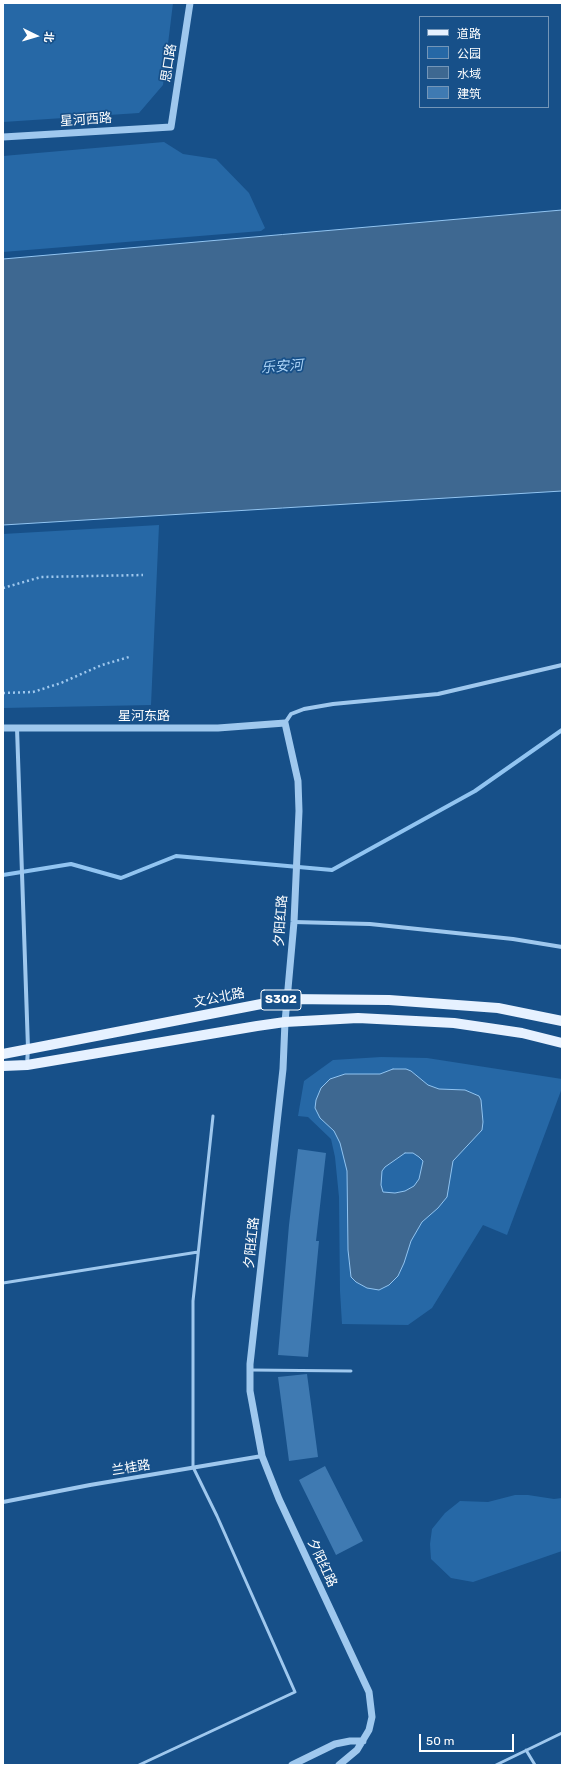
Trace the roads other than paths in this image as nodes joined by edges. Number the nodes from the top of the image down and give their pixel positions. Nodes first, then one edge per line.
1 (190, 3) edge
2 (171, 127) joint
3 (3, 137) edge
4 (562, 665) edge
5 (286, 723) junction
6 (3, 728) edge
7 (17, 728) junction
8 (294, 922) junction
9 (562, 947) edge
10 (287, 999) junction
11 (562, 1021) edge
12 (285, 1022) junction
13 (562, 1042) edge
14 (28, 1048) junction
15 (3, 1054) edge
16 (27, 1065) junction
17 (3, 1066) edge
18 (213, 1116) dead end
19 (198, 1252) junction
20 (3, 1283) edge
21 (250, 1370) junction
22 (351, 1371) dead end
23 (262, 1456) junction
24 (193, 1467) junction
25 (3, 1502) edge
26 (562, 1733) edge
27 (363, 1741) junction
28 (526, 1750) junction
29 (140, 1765) edge
30 (292, 1765) edge
31 (339, 1765) edge
32 (496, 1765) edge
33 (535, 1765) edge

1 - 2 street, 思口路
2 - 3 street, 星河西路
4 - 5 street
5 - 7 street, 星河东路
5 - 8 street, 夕阳红路
6 - 7 street, 星河东路
7 - 14 street
8 - 9 street
8 - 10 street, 夕阳红路
10 - 11 main road, 文公北路 / S302
10 - 12 street, 夕阳红路
10 - 14 main road, 文公北路 / S302
12 - 13 main road, S302
12 - 16 main road, S302
12 - 21 street, 夕阳红路
14 - 15 main road, 文公北路 / S302
14 - 16 street
16 - 17 main road, S302
18 - 19 lane
19 - 20 lane
19 - 24 lane
21 - 22 lane
21 - 23 street, 夕阳红路
23 - 24 street, 兰桂路
23 - 27 street, 夕阳红路
24 - 25 street, 兰桂路
24 - 29 lane
26 - 28 lane
27 - 30 street
27 - 31 street, 夕阳红路
28 - 32 lane
28 - 33 lane

